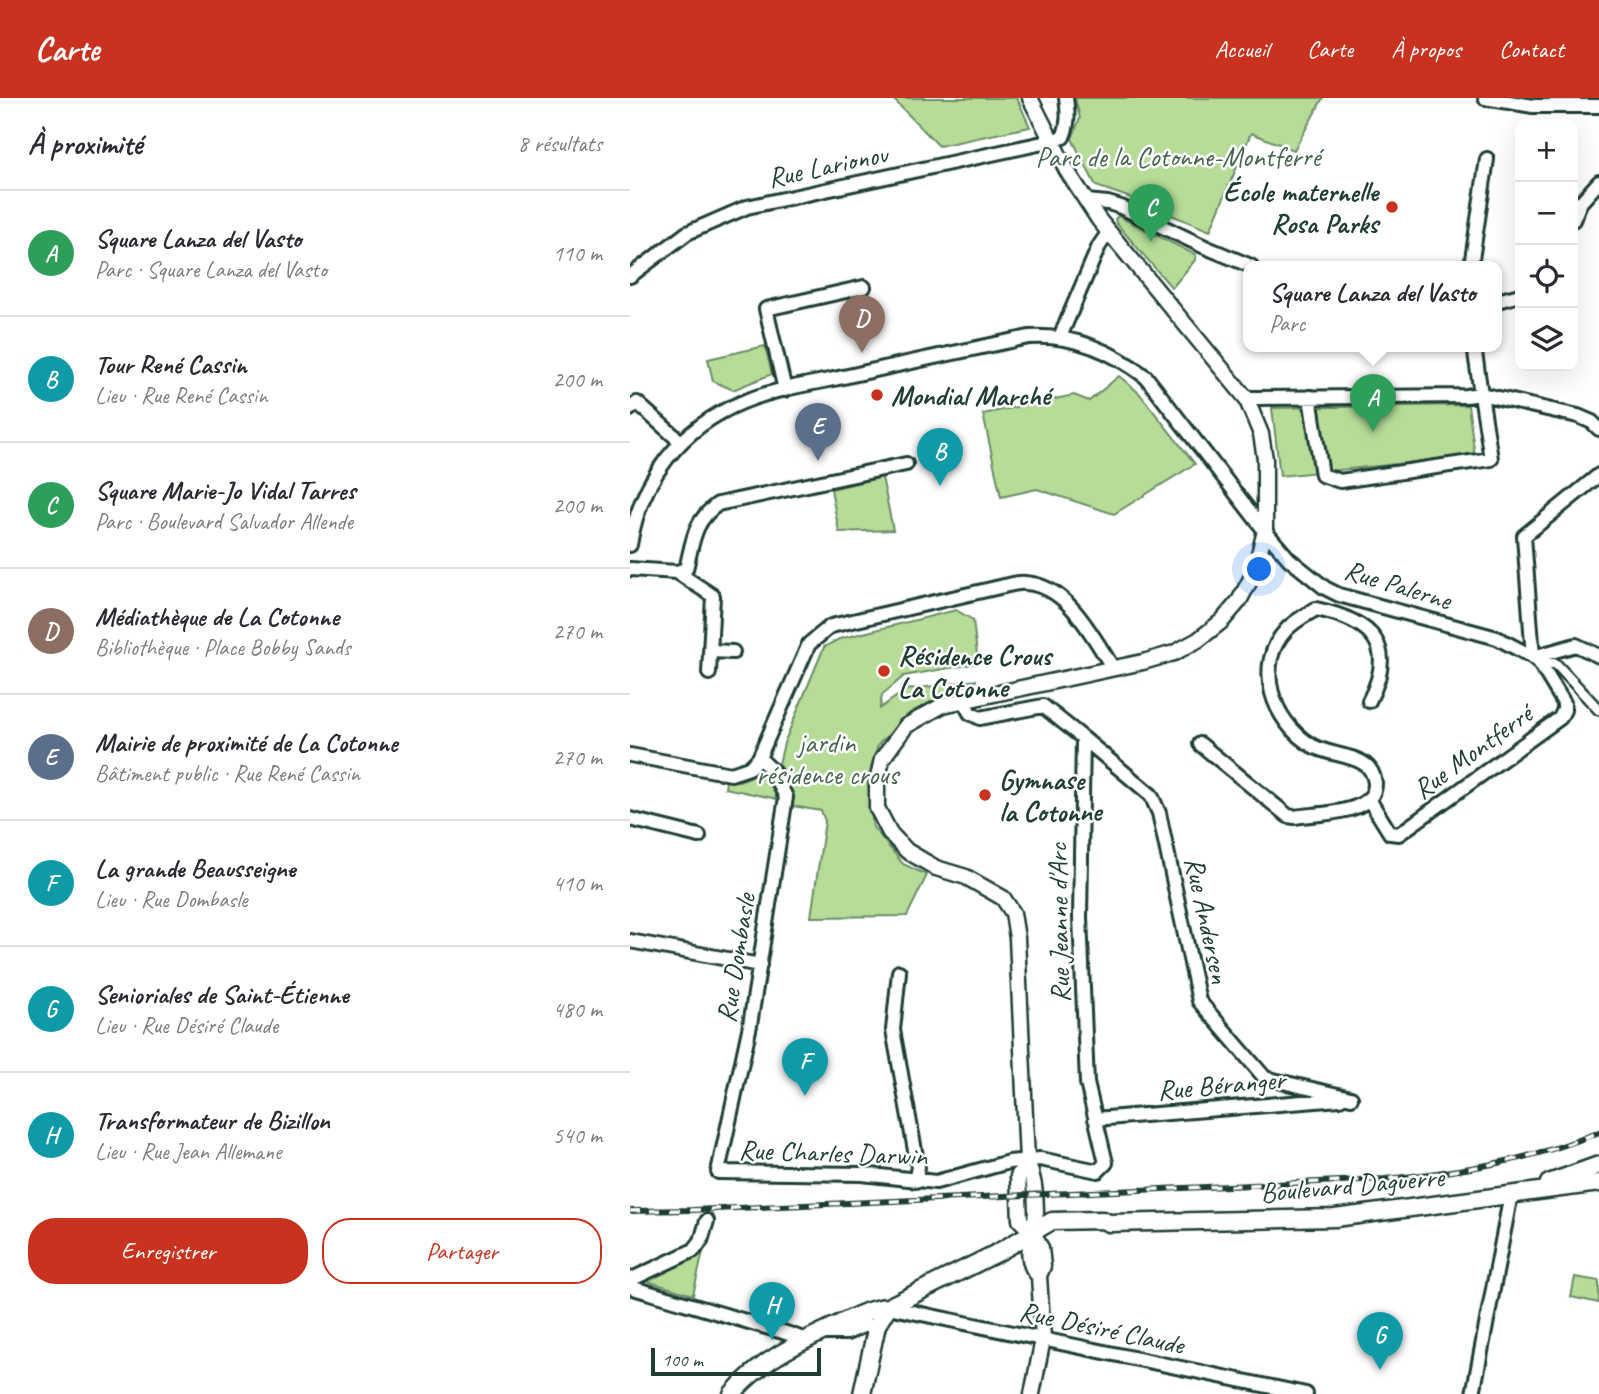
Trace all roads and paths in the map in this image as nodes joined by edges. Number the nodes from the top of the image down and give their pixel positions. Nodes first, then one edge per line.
1 (1030, 98) edge
2 (1066, 98) edge
3 (1485, 98) edge
4 (1506, 101) edge
5 (1599, 106) edge
6 (1052, 141) junction
7 (1488, 159) dead end
8 (1599, 182) edge
9 (1086, 201) junction
10 (1578, 208) edge
11 (1108, 233) junction
12 (1472, 261) edge
13 (1243, 263) edge
14 (630, 276) edge
15 (864, 286) dead end
16 (1060, 337) junction
17 (1475, 352) edge
18 (785, 390) junction
19 (1481, 394) junction
20 (1310, 397) junction
21 (1246, 398) junction
22 (630, 409) edge
23 (1599, 429) edge
24 (681, 442) junction
25 (906, 464) dead end
26 (1599, 475) edge
27 (1265, 531) junction
28 (631, 536) edge
29 (630, 569) edge
30 (677, 572) junction
31 (1325, 588) junction
32 (1316, 609) junction
33 (711, 651) junction
34 (733, 652) dead end
35 (1599, 656) edge
36 (1536, 659) junction
37 (1113, 668) junction
38 (709, 673) dead end
39 (963, 700) junction
40 (1368, 701) dead end
41 (1599, 710) edge
42 (1083, 738) junction
43 (1200, 744) dead end
44 (630, 757) edge
45 (760, 758) junction
46 (1370, 801) junction
47 (630, 819) edge
48 (699, 836) dead end
49 (630, 942) edge
50 (760, 965) junction
51 (899, 972) dead end
52 (1351, 1098) joint
53 (1095, 1119) junction
54 (1027, 1161) junction
55 (1599, 1165) edge
56 (718, 1171) joint
57 (1570, 1175) junction
58 (915, 1181) junction
59 (1597, 1183) edge
60 (1515, 1194) junction
61 (707, 1222) dead end
62 (1032, 1231) junction
63 (630, 1280) edge
64 (630, 1287) edge
65 (888, 1307) junction
66 (877, 1325) junction
67 (818, 1333) junction
68 (1043, 1339) junction
69 (802, 1341) junction
70 (732, 1394) edge
71 (863, 1394) edge
72 (1032, 1394) edge
73 (1306, 1394) edge
74 (1473, 1394) edge

1 - 6 street
2 - 6 street
3 - 4 street
4 - 5 street
6 - 9 street
6 - 14 street, Rue Larionov
7 - 12 street
8 - 10 street
9 - 11 street
9 - 13 street
11 - 16 street
11 - 21 street
15 - 18 street
16 - 18 street, Rue Palerne
16 - 27 street, Rue Palerne
17 - 19 street
18 - 24 street, Rue Palerne
19 - 20 street
19 - 20 street
19 - 23 street
20 - 21 street
21 - 27 street
22 - 24 street
24 - 28 street, Rue Palerne
25 - 30 street
26 - 36 street
27 - 31 street, Rue Palerne
27 - 37 street
29 - 30 street
30 - 33 street
31 - 32 street
31 - 36 street, Rue Palerne
32 - 40 street
32 - 46 street
33 - 34 street
33 - 38 street
35 - 36 street
36 - 41 street, Rue Montferré
36 - 46 street, Rue Montferré
37 - 39 street
37 - 45 street
39 - 42 street
39 - 54 street
42 - 52 street, Rue Andersen
42 - 53 street, Rue Jeanne d'Arc
43 - 46 street
44 - 45 street
45 - 50 street, Rue Dombasle
47 - 48 street
49 - 50 street
50 - 56 street, Rue Dombasle
51 - 58 street
52 - 53 street, Rue Béranger
53 - 54 street, Rue Jeanne d'Arc
54 - 58 street, Rue Charles Darwin
54 - 62 street
55 - 57 main road
56 - 58 street, Rue Charles Darwin
57 - 59 main road
57 - 60 main road
59 - 60 main road, Boulevard Daguerre
60 - 62 main road, Boulevard Daguerre
60 - 74 street
61 - 63 street
62 - 65 main road, Boulevard Daguerre
62 - 68 street
64 - 69 street
65 - 66 main road
65 - 67 main road, Boulevard Daguerre
65 - 68 street, Rue Désiré Claude
66 - 67 street, Boulevard Daguerre
66 - 71 main road
67 - 69 main road, Boulevard Daguerre
68 - 72 street
68 - 73 street, Rue Désiré Claude
69 - 70 main road, Boulevard Daguerre

